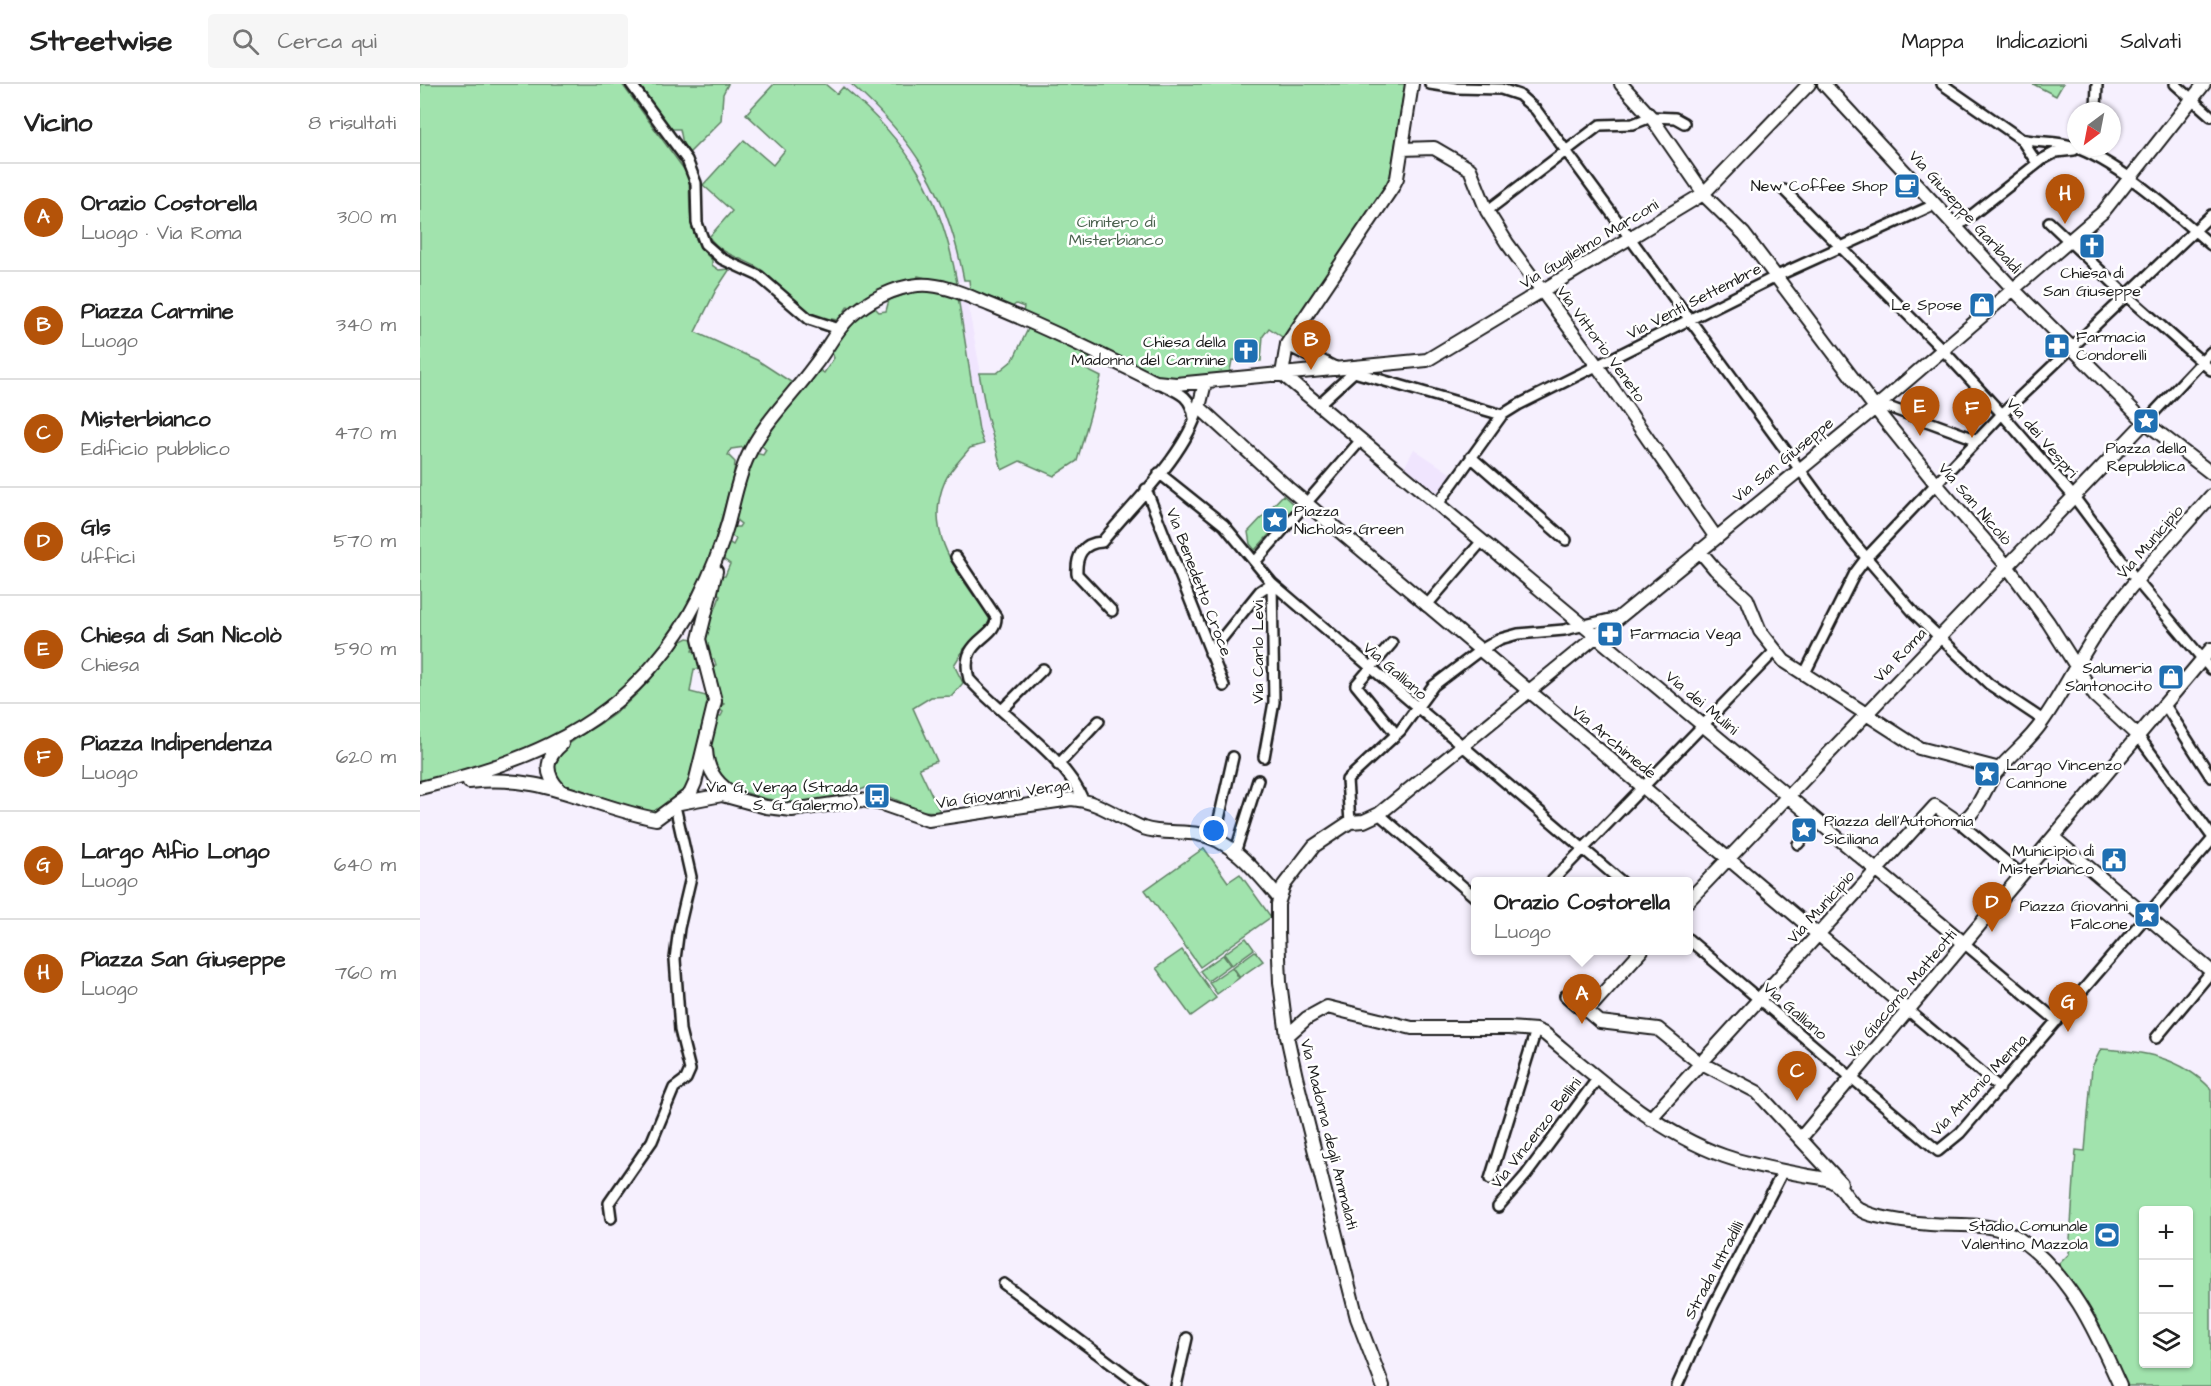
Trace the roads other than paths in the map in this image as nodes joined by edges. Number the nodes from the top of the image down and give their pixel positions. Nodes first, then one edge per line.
1 (631, 84) edge
2 (1412, 84) edge
3 (1430, 84) edge
4 (1621, 84) edge
5 (1809, 84) edge
6 (1824, 84) edge
7 (1941, 84) edge
8 (2097, 84) edge
9 (2175, 84) edge
10 (2204, 84) edge
11 (2191, 99) junction
12 (2096, 102) edge
13 (2211, 116) edge
14 (1651, 117) junction
15 (1684, 123) dead end
16 (2021, 139) junction
17 (2067, 145) edge
18 (1402, 149) junction
19 (2067, 151) edge
20 (1567, 152) junction
21 (2096, 156) edge
22 (2037, 163) junction
23 (2130, 179) junction
24 (1784, 190) dead end
25 (1704, 194) junction
26 (1936, 204) junction
27 (1487, 211) junction
28 (2211, 215) edge
29 (2049, 222) dead end
30 (1958, 226) junction
31 (2194, 230) junction
32 (1629, 239) junction
33 (2069, 242) junction
34 (2211, 245) edge
35 (1839, 248) junction
36 (1776, 276) junction
37 (2014, 290) junction
38 (1543, 292) junction
39 (2126, 295) junction
40 (1689, 321) junction
41 (839, 329) junction
42 (1288, 342) junction
43 (2071, 347) junction
44 (1942, 349) junction
45 (2211, 352) edge
46 (2202, 362) junction
47 (1598, 367) junction
48 (1347, 370) junction
49 (2211, 370) edge
50 (1279, 375) junction
51 (1156, 382) junction
52 (1205, 383) junction
53 (1192, 384) junction
54 (1196, 405) junction
55 (1322, 407) junction
56 (1875, 408) junction
57 (2002, 414) junction
58 (1502, 415) junction
59 (1209, 418) junction
60 (1195, 421) junction
61 (2145, 422) junction
62 (1361, 440) junction
63 (1978, 440) junction
64 (1471, 457) junction
65 (1797, 470) junction
66 (1159, 473) junction
67 (2211, 473) edge
68 (1936, 484) junction
69 (1146, 489) junction
70 (2211, 496) edge
71 (2074, 497) junction
72 (1306, 504) junction
73 (1438, 504) junction
74 (727, 526) junction
75 (1715, 536) junction
76 (1566, 540) dead end
77 (1482, 541) junction
78 (1699, 550) junction
79 (956, 557) dead end
80 (1867, 557) junction
81 (1255, 562) junction
82 (2007, 566) junction
83 (2137, 581) junction
84 (1272, 583) junction
85 (1426, 606) junction
86 (1112, 611) dead end
87 (1615, 618) junction
88 (1584, 625) junction
89 (1595, 635) junction
90 (1939, 638) junction
91 (699, 639) junction
92 (1392, 643) dead end
93 (670, 645) junction
94 (1479, 651) junction
95 (1773, 652) junction
96 (1210, 653) junction
97 (2207, 653) edge
98 (1370, 668) junction
99 (2076, 668) junction
100 (1043, 669) dead end
101 (2211, 669) edge
102 (1804, 675) junction
103 (1224, 686) dead end
104 (1528, 691) junction
105 (2164, 705) junction
106 (1415, 708) junction
107 (1002, 710) junction
108 (1867, 714) junction
109 (2043, 720) junction
110 (1099, 721) dead end
111 (1702, 726) junction
112 (575, 734) junction
113 (1396, 734) junction
114 (2139, 737) junction
115 (706, 743) junction
116 (1461, 746) junction
117 (1233, 757) dead end
118 (1264, 757) dead end
119 (1058, 765) junction
120 (2000, 768) junction
121 (2211, 777) edge
122 (1258, 780) dead end
123 (1642, 787) junction
124 (420, 788) edge
125 (559, 789) junction
126 (1788, 796) junction
127 (1083, 800) junction
128 (747, 801) junction
129 (677, 804) junction
130 (1379, 814) junction
131 (1350, 822) junction
132 (1818, 822) junction
133 (1960, 823) junction
134 (2211, 836) edge
135 (1215, 837) junction
136 (2054, 838) junction
137 (2211, 841) edge
138 (1798, 844) dead end
139 (1583, 849) junction
140 (1235, 853) junction
141 (1728, 860) junction
142 (1252, 867) junction
143 (1877, 871) junction
144 (2022, 875) junction
145 (1556, 877) edge
146 (1616, 877) edge
147 (1284, 885) junction
148 (1471, 894) edge
149 (1693, 897) edge
150 (1279, 898) junction
151 (2146, 916) junction
152 (1818, 936) junction
153 (1693, 942) edge
154 (1965, 944) junction
155 (1638, 955) edge
156 (2211, 971) edge
157 (1565, 996) dead end
158 (1759, 1000) junction
159 (1590, 1007) junction
160 (1909, 1011) junction
161 (2057, 1022) junction
162 (1536, 1030) junction
163 (1287, 1036) junction
164 (2156, 1038) dead end
165 (1702, 1063) junction
166 (1598, 1078) junction
167 (1852, 1079) junction
168 (2000, 1088) junction
169 (1650, 1119) junction
170 (1800, 1139) junction
171 (1938, 1151) joint
172 (1783, 1171) junction
173 (1490, 1179) dead end
174 (1498, 1207) dead end
175 (1864, 1212) junction
176 (610, 1218) dead end
177 (1004, 1284) dead end
178 (1187, 1338) dead end
179 (1141, 1386) edge
180 (1176, 1386) edge
181 (1383, 1386) edge
182 (1677, 1386) edge
183 (2120, 1386) edge

1 - 41 street
2 - 18 street
3 - 20 street
4 - 14 street, Via San Nicolò
5 - 25 street, Via Guglielmo Marconi
6 - 26 street, Via Giuseppe Garibaldi
7 - 16 street
8 - 12 street
9 - 11 street
10 - 11 street, Via San Giuseppe
11 - 13 street
11 - 23 street, Via San Giuseppe
14 - 15 street
14 - 20 street
14 - 25 street, Via San Nicolò
16 - 17 street
16 - 22 street
18 - 27 street, Via Vittorio Veneto
18 - 42 street
19 - 22 street
20 - 27 street
20 - 32 street
21 - 23 street
22 - 30 street
23 - 31 street
23 - 33 street, Via San Giuseppe
24 - 35 street, Via dei Vespri
25 - 32 street, Via Guglielmo Marconi
25 - 36 street, Via San Nicolò
26 - 30 street, Via Giuseppe Garibaldi
26 - 35 street, Via Venti Settembre
27 - 38 street, Via Vittorio Veneto
28 - 31 street
29 - 33 street
30 - 37 street, Via Giuseppe Garibaldi
31 - 34 street
31 - 39 street
32 - 38 street, Via Guglielmo Marconi
32 - 40 street
33 - 37 street, Via San Giuseppe
33 - 39 street
35 - 36 street, Via Venti Settembre
35 - 44 street, Via dei Vespri
36 - 40 street, Via Venti Settembre
36 - 56 street, Via San Nicolò
37 - 43 street, Via Giuseppe Garibaldi
37 - 44 street, Via San Giuseppe
38 - 47 street, Via Vittorio Veneto
38 - 48 street, Via Guglielmo Marconi
39 - 43 street
39 - 46 street
40 - 47 street, Via Venti Settembre
40 - 65 street
41 - 51 street
41 - 74 street
42 - 48 street
42 - 50 street
43 - 57 street
43 - 61 street, Via Giuseppe Garibaldi
44 - 56 street, Via San Giuseppe
44 - 57 street, Via dei Vespri
45 - 46 street
46 - 49 street
46 - 61 street
47 - 58 street, Via Venti Settembre
47 - 75 street, Via Vittorio Veneto
48 - 50 street, Via Guglielmo Marconi
48 - 55 street
48 - 58 street
50 - 52 street, Via Guglielmo Marconi
50 - 55 street, Via dei Mulini
51 - 53 street, Via Guglielmo Marconi
51 - 54 street
52 - 53 street, Via Guglielmo Marconi
52 - 54 street
53 - 54 street
54 - 59 street, Via Archimede
54 - 60 street
55 - 62 street, Via dei Mulini
56 - 63 street
56 - 65 street, Via San Giuseppe
56 - 68 street, Via San Nicolò
57 - 63 street
57 - 71 street, Via dei Vespri
58 - 64 street, Via Venti Settembre
59 - 60 street
59 - 72 street, Via Archimede
60 - 66 street
61 - 67 street
61 - 71 street, Via Roma
62 - 72 street
62 - 73 street, Via dei Mulini
63 - 68 street
64 - 73 street, Via Venti Settembre
64 - 76 street
65 - 75 street, Via San Giuseppe
65 - 80 street
66 - 69 street
66 - 81 street, Via Galliano
68 - 80 street
68 - 82 street, Via San Nicolò
69 - 86 street
69 - 96 street, Via Benedetto Croce
70 - 83 street, Via Municipio
71 - 82 street, Via Roma
71 - 83 street, Via dei Vespri
72 - 81 street
72 - 85 street, Via Archimede
73 - 77 street, Via dei Mulini
74 - 91 street
74 - 93 street
75 - 78 street, Via San Giuseppe
77 - 85 street
77 - 88 street, Via dei Mulini
78 - 87 street, Via San Giuseppe
78 - 95 street
79 - 107 street
80 - 90 street
80 - 102 street
81 - 84 street, Via Galliano
82 - 90 street, Via Roma
82 - 99 street, Via San Nicolò
83 - 97 street, Via dei Vespri
83 - 99 street, Via Municipio
84 - 96 street
84 - 98 street, Via Galliano
84 - 118 street, Via Carlo Levi
85 - 94 street, Via Archimede
87 - 88 street
87 - 89 street, Via San Giuseppe
88 - 89 street, Via dei Mulini
88 - 94 street
89 - 104 street, Via San Giuseppe
89 - 111 street, Via dei Mulini
90 - 108 street, Via Roma
90 - 109 street
91 - 93 street
91 - 115 street
92 - 98 street
93 - 112 street
94 - 104 street, Via Archimede
94 - 106 street
95 - 102 street
95 - 111 street
96 - 103 street, Via Benedetto Croce
97 - 101 street, Via dei Vespri
97 - 105 street, Via Giacomo Matteotti
98 - 106 street, Via Galliano
98 - 113 street
99 - 109 street, Via Municipio
99 - 114 street, Via San Nicolò
100 - 107 street
102 - 108 street
104 - 116 street, Via San Giuseppe
104 - 123 street, Via Archimede
105 - 114 street, Via Giacomo Matteotti
105 - 121 street
106 - 113 street
106 - 116 street, Via Galliano
107 - 119 street
108 - 120 street
108 - 126 street, Via Roma
109 - 120 street, Via Municipio
110 - 119 street
111 - 123 street
111 - 126 street, Via dei Mulini
112 - 124 street
112 - 125 street
113 - 131 street
114 - 134 street, Via San Nicolò
114 - 136 street, Via Giacomo Matteotti
115 - 128 street
115 - 129 street
116 - 130 street, Via San Giuseppe
116 - 139 street, Via Galliano
117 - 135 street
119 - 127 street
120 - 133 street, Via Municipio
122 - 140 street
123 - 139 street
123 - 141 street, Via Archimede
124 - 125 street
125 - 129 street
126 - 132 street, Via dei Mulini
126 - 141 street, Via Roma
127 - 128 street, Via Giovanni Verga
127 - 135 street, Via Giovanni Verga
128 - 129 street
129 - 176 street
130 - 131 street, Via San Giuseppe
130 - 148 street
131 - 147 street, Via San Giuseppe
132 - 138 street
132 - 143 street, Via dei Mulini
133 - 143 street, Via Municipio
133 - 144 street
135 - 140 street
136 - 144 street, Via Giacomo Matteotti
136 - 151 street
137 - 151 street, Via Antonio Menna
139 - 145 street
139 - 146 street, Via Galliano
140 - 142 street
141 - 149 street, Via Roma
141 - 152 street, Via Archimede
142 - 147 street
142 - 150 street
143 - 152 street, Via Municipio
143 - 154 street, Via dei Mulini
144 - 154 street, Via Giacomo Matteotti
147 - 150 street, Via San Giuseppe
150 - 163 street
151 - 156 street
151 - 161 street, Via Antonio Menna
152 - 158 street, Via Municipio
152 - 160 street, Via Archimede
153 - 158 street, Via Galliano
154 - 160 street, Via Giacomo Matteotti
154 - 161 street, Via dei Mulini
155 - 159 street
156 - 164 street
157 - 159 street
158 - 165 street, Via Municipio
158 - 167 street, Via Galliano
159 - 165 street
160 - 167 street, Via Giacomo Matteotti
160 - 168 street, Via Archimede
161 - 168 street, Via Antonio Menna
162 - 163 street, Via Madonna degli Ammalati
162 - 166 street
162 - 173 street
163 - 181 street, Via Madonna degli Ammalati
165 - 169 street, Via Municipio
165 - 170 street
166 - 169 street
166 - 174 street, Via Vincenzo Bellini
167 - 170 street, Via Giacomo Matteotti
167 - 171 street, Via Galliano
168 - 171 street, Via Antonio Menna
169 - 172 street
170 - 175 street
172 - 175 street
172 - 182 street, Strada Intradilli
175 - 183 street
177 - 179 street
178 - 180 street

